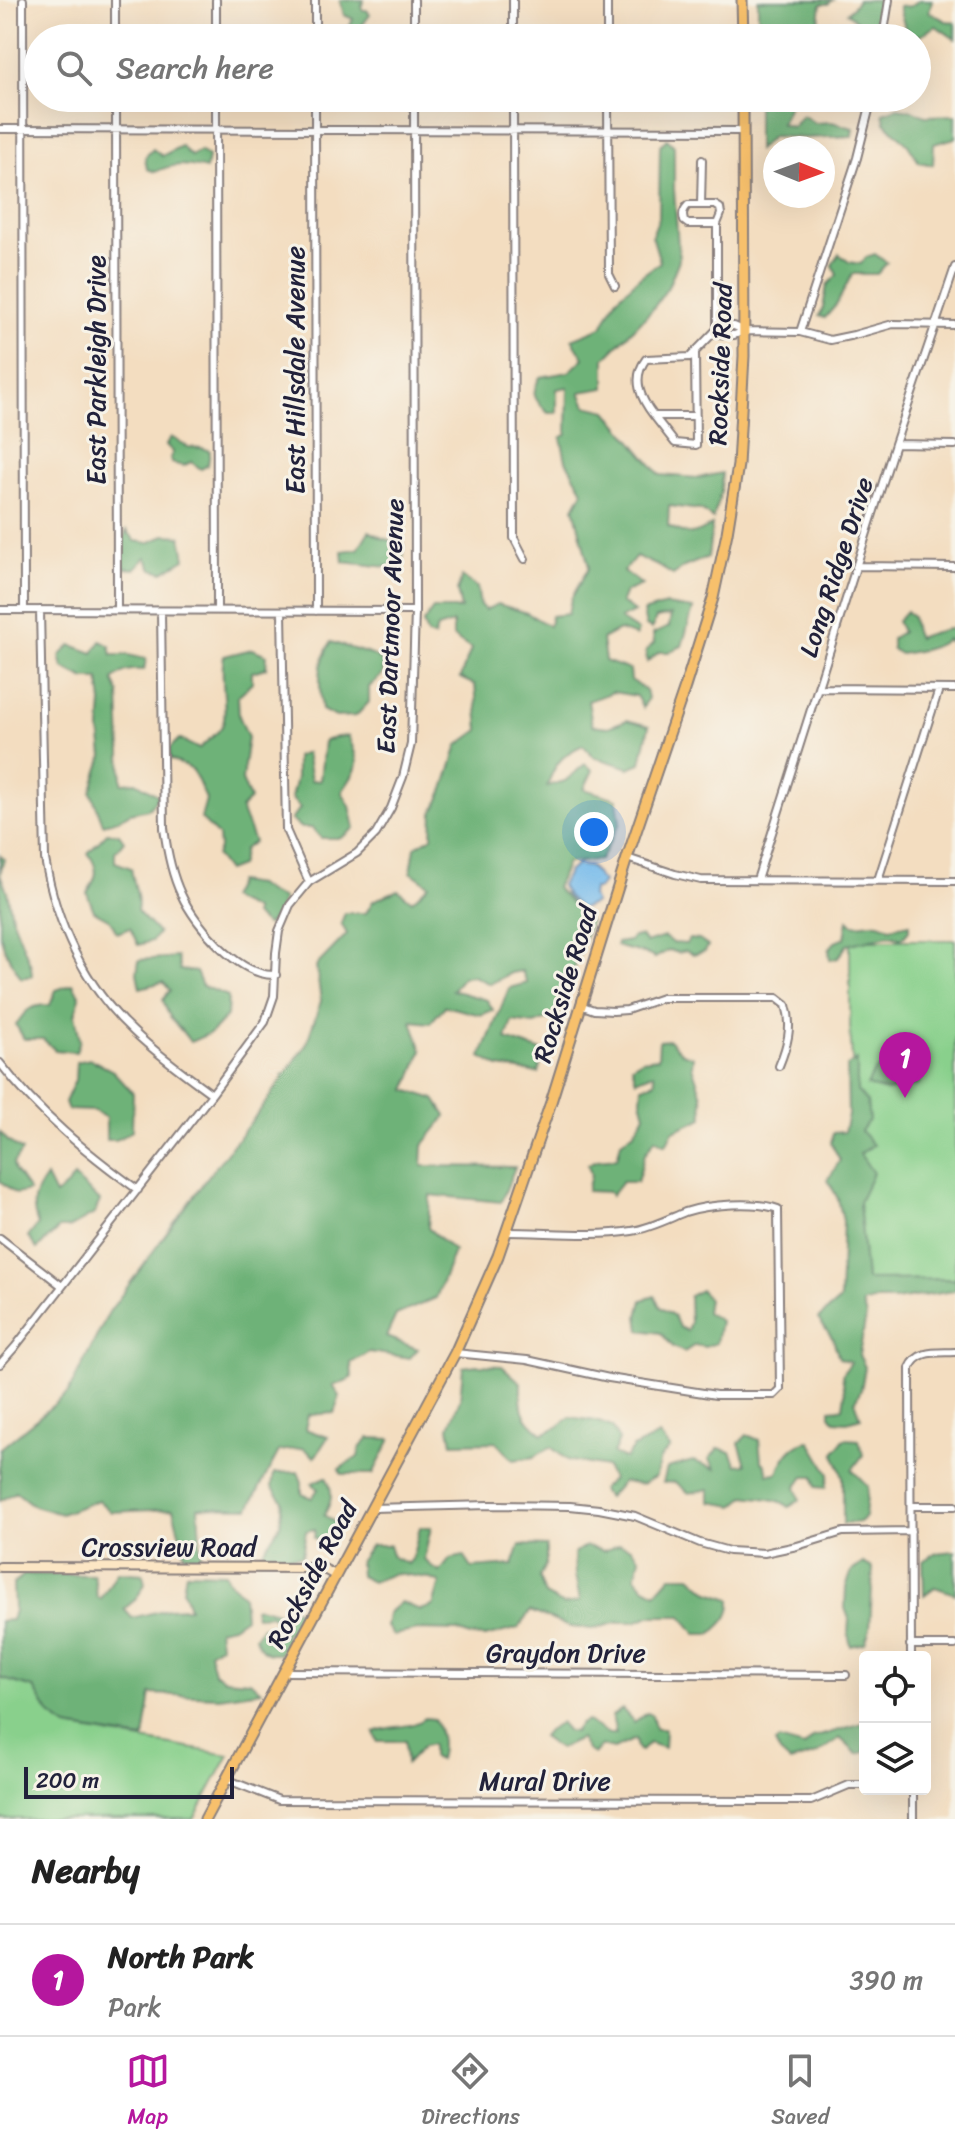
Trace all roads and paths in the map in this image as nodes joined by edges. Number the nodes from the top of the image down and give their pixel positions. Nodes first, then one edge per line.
1 (23, 0) edge
2 (115, 0) edge
3 (216, 0) edge
4 (315, 0) edge
5 (414, 0) edge
6 (513, 0) edge
7 (607, 0) edge
8 (742, 0) edge
9 (889, 0) edge
10 (115, 24) edge
11 (216, 24) edge
12 (315, 24) edge
13 (414, 24) edge
14 (513, 24) edge
15 (607, 24) edge
16 (743, 24) edge
17 (885, 24) edge
18 (116, 112) edge
19 (216, 112) edge
20 (315, 112) edge
21 (414, 112) edge
22 (513, 112) edge
23 (608, 112) edge
24 (743, 112) edge
25 (868, 112) edge
26 (0, 129) edge
27 (22, 129) junction
28 (116, 129) junction
29 (315, 129) junction
30 (414, 129) junction
31 (216, 130) junction
32 (513, 130) junction
33 (608, 131) junction
34 (744, 131) junction
35 (702, 160) dead end
36 (701, 205) junction
37 (717, 224) junction
38 (955, 267) edge
39 (615, 286) dead end
40 (936, 325) junction
41 (955, 325) edge
42 (717, 329) junction
43 (745, 331) junction
44 (800, 332) junction
45 (695, 353) junction
46 (654, 416) junction
47 (696, 416) junction
48 (895, 444) junction
49 (955, 445) edge
50 (525, 559) dead end
51 (858, 566) junction
52 (955, 567) edge
53 (0, 610) edge
54 (24, 610) junction
55 (40, 610) junction
56 (117, 610) junction
57 (217, 610) junction
58 (161, 611) junction
59 (316, 611) junction
60 (415, 611) junction
61 (282, 612) junction
62 (818, 688) junction
63 (939, 689) junction
64 (955, 689) edge
65 (627, 858) junction
66 (757, 880) junction
67 (878, 880) junction
68 (955, 881) edge
69 (309, 882) junction
70 (276, 975) junction
71 (580, 1005) junction
72 (0, 1063) edge
73 (779, 1066) dead end
74 (212, 1094) junction
75 (138, 1190) junction
76 (507, 1232) junction
77 (0, 1238) edge
78 (62, 1286) junction
79 (955, 1352) edge
80 (455, 1353) junction
81 (0, 1364) edge
82 (911, 1506) junction
83 (955, 1506) edge
84 (372, 1508) junction
85 (911, 1531) junction
86 (0, 1567) edge
87 (335, 1575) junction
88 (910, 1645) junction
89 (955, 1645) edge
90 (910, 1651) edge
91 (285, 1672) junction
92 (846, 1675) dead end
93 (226, 1779) junction
94 (859, 1785) edge
95 (913, 1795) edge
96 (205, 1819) edge
97 (913, 1819) edge

1 - 27 street
2 - 10 street
3 - 11 street
4 - 12 street
5 - 13 street
6 - 14 street
7 - 15 street
8 - 16 main road
9 - 17 street
18 - 28 street, East Parkleigh Drive
19 - 31 street
20 - 29 street, East Hillsdale Avenue
21 - 30 street, East Dartmoor Avenue
22 - 32 street
23 - 33 street
24 - 34 main road, Rockside Road
25 - 44 street
26 - 27 street
27 - 28 street
27 - 54 street
28 - 31 street
28 - 56 street, East Parkleigh Drive
29 - 30 street
29 - 31 street
29 - 59 street, East Hillsdale Avenue
30 - 32 street
30 - 60 street, East Dartmoor Avenue
31 - 57 street
32 - 33 street
32 - 50 street
33 - 34 street
33 - 39 street
34 - 43 main road, Rockside Road
35 - 36 street
36 - 37 street
36 - 37 street
37 - 42 street
38 - 40 street, Long Ridge Drive
40 - 41 street
40 - 44 street
40 - 48 street, Long Ridge Drive
42 - 43 street
42 - 45 street
43 - 44 street
43 - 65 main road, Rockside Road
45 - 46 street
45 - 47 street
46 - 47 street
46 - 47 street
48 - 49 street
48 - 51 street, Long Ridge Drive
51 - 52 street
51 - 62 street, Long Ridge Drive
53 - 54 street
54 - 55 street
55 - 56 street
55 - 74 street
56 - 58 street
57 - 58 street
57 - 61 street
58 - 70 street
59 - 60 street
59 - 61 street
60 - 69 street, East Dartmoor Avenue
61 - 69 street
62 - 63 street
62 - 66 street, Long Ridge Drive
63 - 64 street
63 - 67 street
65 - 66 street
65 - 71 main road, Rockside Road
66 - 67 street
67 - 68 street
69 - 70 street, East Dartmoor Avenue
70 - 74 street, East Dartmoor Avenue
71 - 73 street
71 - 76 main road, Rockside Road
72 - 75 street
74 - 75 street, East Dartmoor Avenue
75 - 78 street, East Dartmoor Avenue
76 - 80 main road, Rockside Road
76 - 80 street
77 - 78 street
78 - 81 street, East Dartmoor Avenue
79 - 82 street
80 - 84 main road, Rockside Road
82 - 83 street
82 - 85 street
84 - 85 street
84 - 87 main road, Rockside Road
85 - 88 street
86 - 87 street, Crossview Road
87 - 91 main road, Rockside Road
88 - 89 street
88 - 90 street
91 - 92 street, Graydon Drive
91 - 93 main road, Rockside Road
93 - 94 street, Mural Drive
93 - 96 main road, Rockside Road
95 - 97 street

